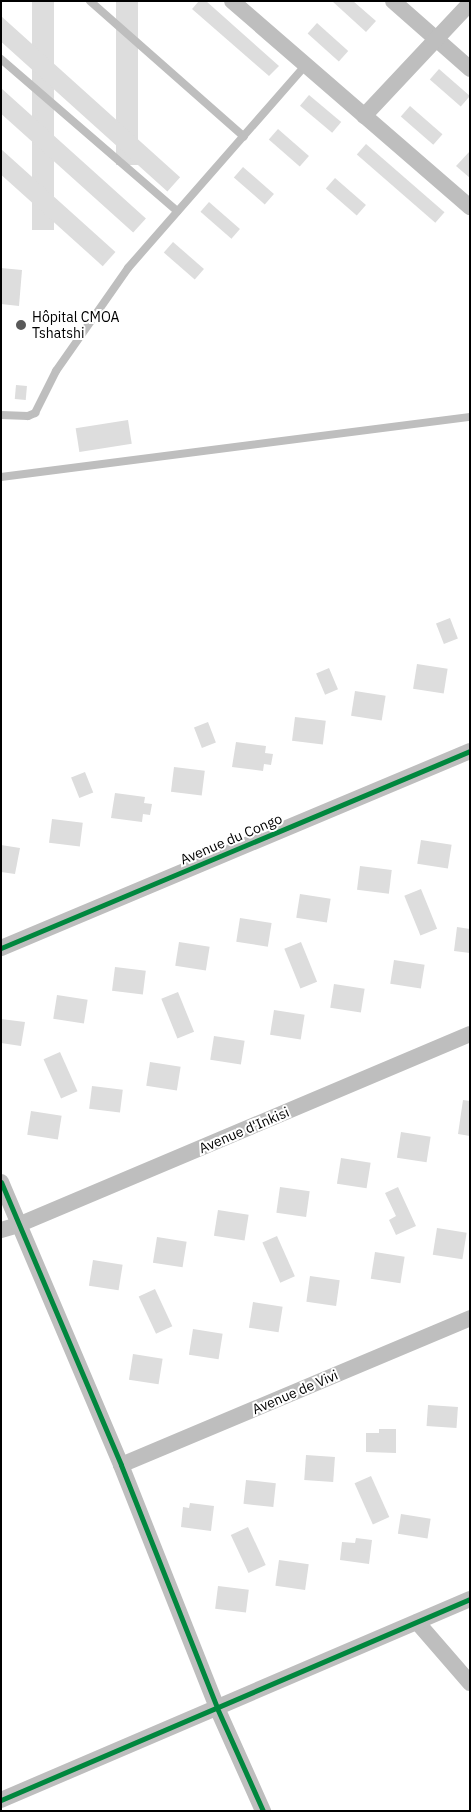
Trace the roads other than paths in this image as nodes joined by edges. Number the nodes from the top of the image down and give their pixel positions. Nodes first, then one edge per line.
1 (90, 1) edge
2 (232, 1) edge
3 (394, 1) edge
4 (470, 3) edge
5 (437, 40) junction
6 (1, 59) edge
7 (305, 66) junction
8 (470, 69) edge
9 (364, 116) junction
10 (244, 137) junction
11 (470, 207) edge
12 (177, 211) junction
13 (1, 414) edge
14 (470, 417) edge
15 (1, 477) edge
16 (470, 751) edge
17 (1, 948) edge
18 (470, 1034) edge
19 (1, 1182) edge
20 (18, 1225) junction
21 (1, 1230) edge
22 (470, 1318) edge
23 (121, 1465) junction
24 (470, 1599) edge
25 (417, 1622) junction
26 (470, 1684) edge
27 (217, 1708) junction
28 (1, 1800) edge
29 (264, 1811) edge

1 - 10 lane
2 - 7 street
3 - 5 street
4 - 5 street
5 - 8 street
5 - 9 street
6 - 12 lane
7 - 9 street
7 - 10 lane
9 - 11 street
10 - 12 lane
12 - 13 lane
14 - 15 lane
16 - 17 street, Avenue du Congo
18 - 20 street, Avenue d'Inkisi
19 - 20 street
20 - 21 street, Avenue d'Inkisi
20 - 23 street
22 - 23 street, Avenue de Vivi
23 - 27 street
24 - 25 street
25 - 26 street
25 - 27 street
27 - 28 street
27 - 29 street

